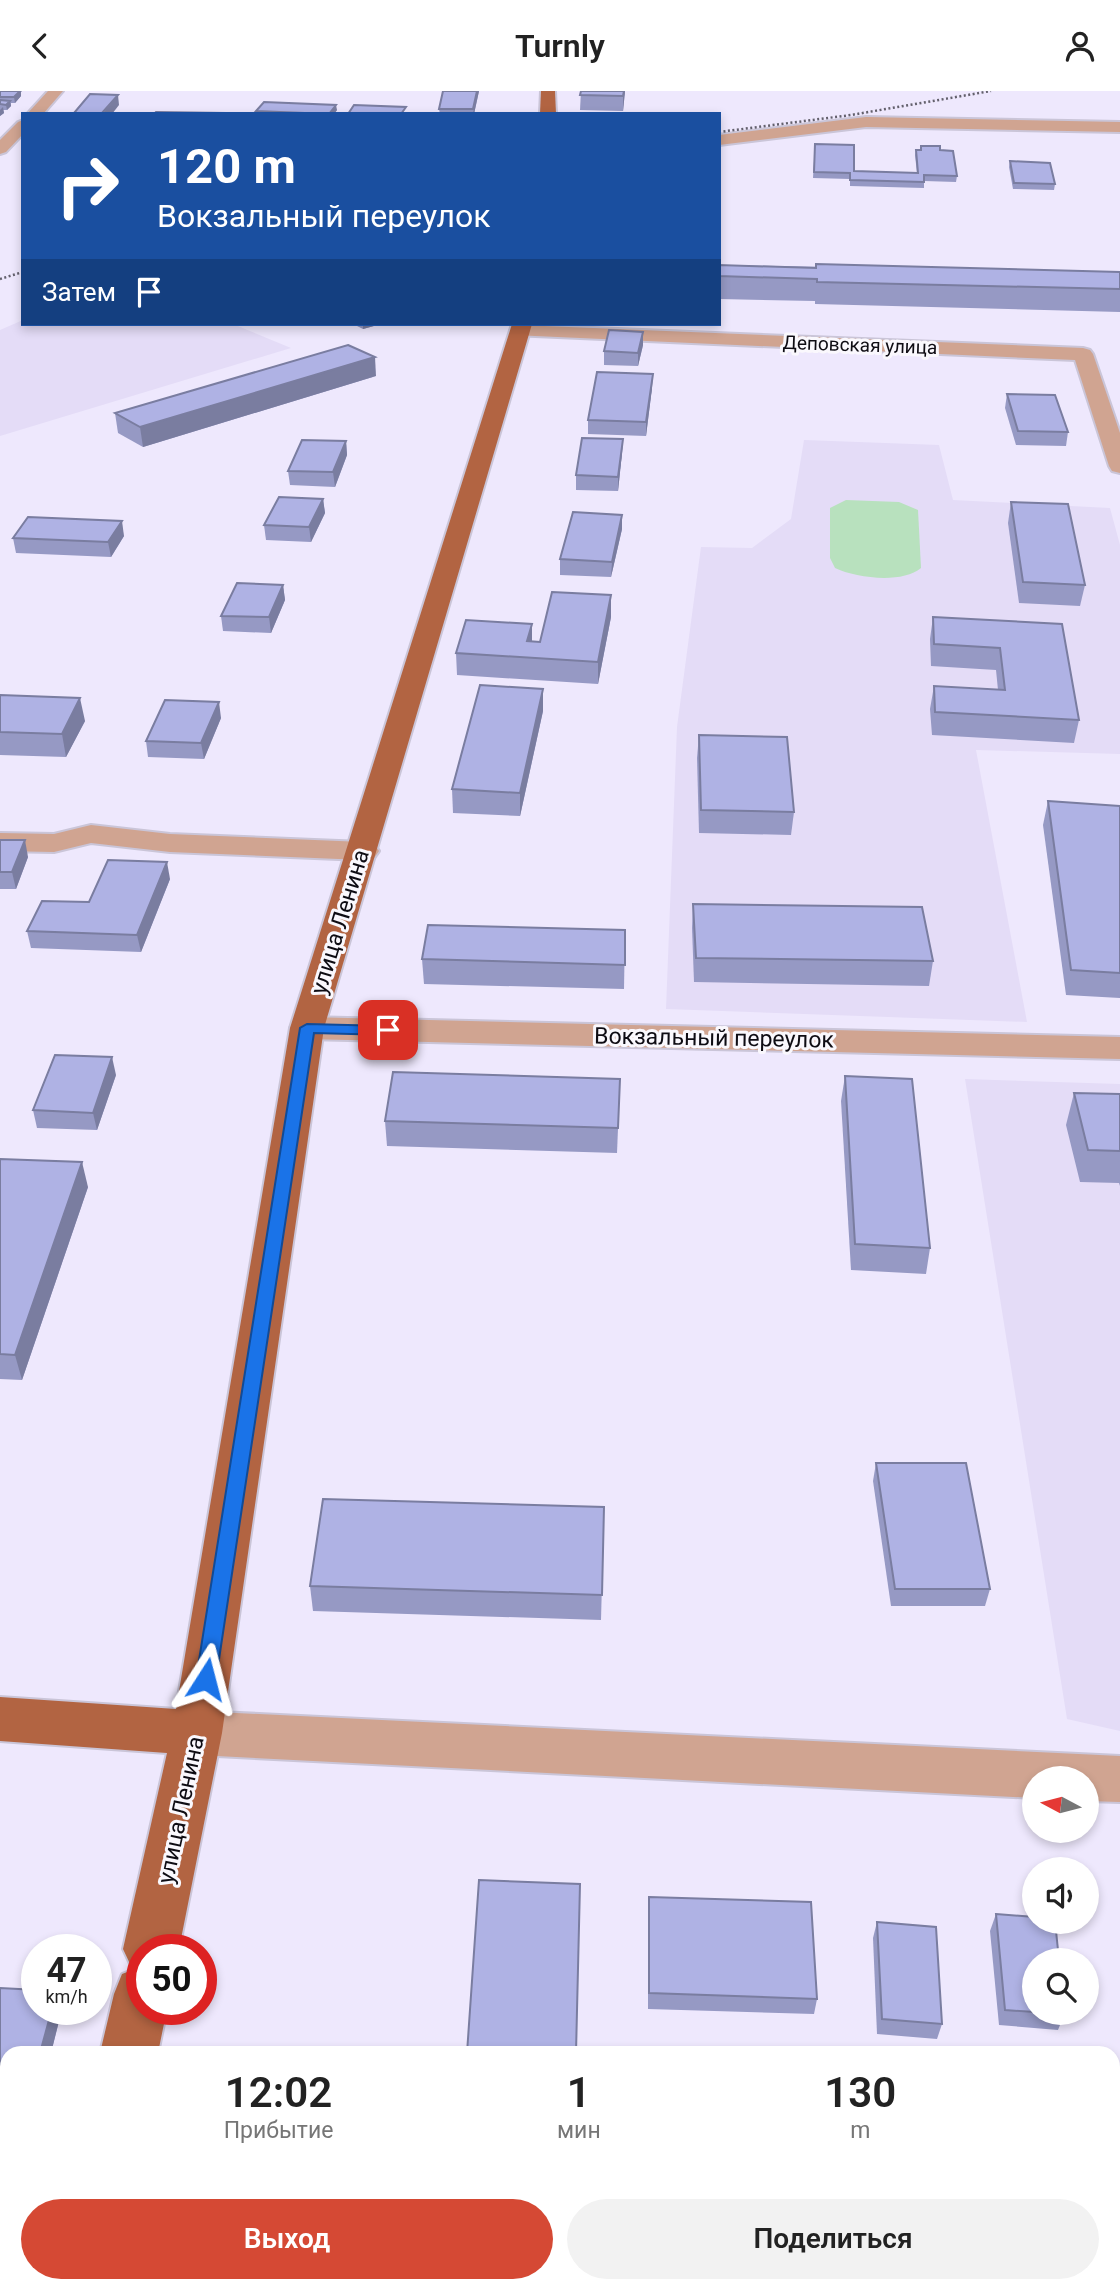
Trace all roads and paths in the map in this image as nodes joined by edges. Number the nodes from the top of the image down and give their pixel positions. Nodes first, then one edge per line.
1 (56, 91) edge
2 (548, 91) edge
3 (36, 112) edge
4 (548, 112) edge
5 (21, 127) edge
6 (1120, 127) edge
7 (721, 140) edge
8 (0, 149) edge
9 (521, 327) edge
10 (1120, 466) edge
11 (0, 842) edge
12 (363, 851) junction
13 (307, 1028) junction
14 (1120, 1048) edge
15 (0, 1719) edge
16 (197, 1733) junction
17 (1120, 1779) edge
18 (154, 1934) edge
19 (135, 2025) edge
20 (131, 2046) edge

1 - 3 street
2 - 4 main road
5 - 8 street
6 - 7 street
9 - 10 street, Деповская улица
9 - 12 main road, улица Ленина
11 - 12 street
12 - 13 main road, улица Ленина
13 - 14 street, Вокзальный переулок
13 - 16 main road, улица Ленина
15 - 16 main road
16 - 17 street
16 - 18 main road, улица Ленина
19 - 20 main road

